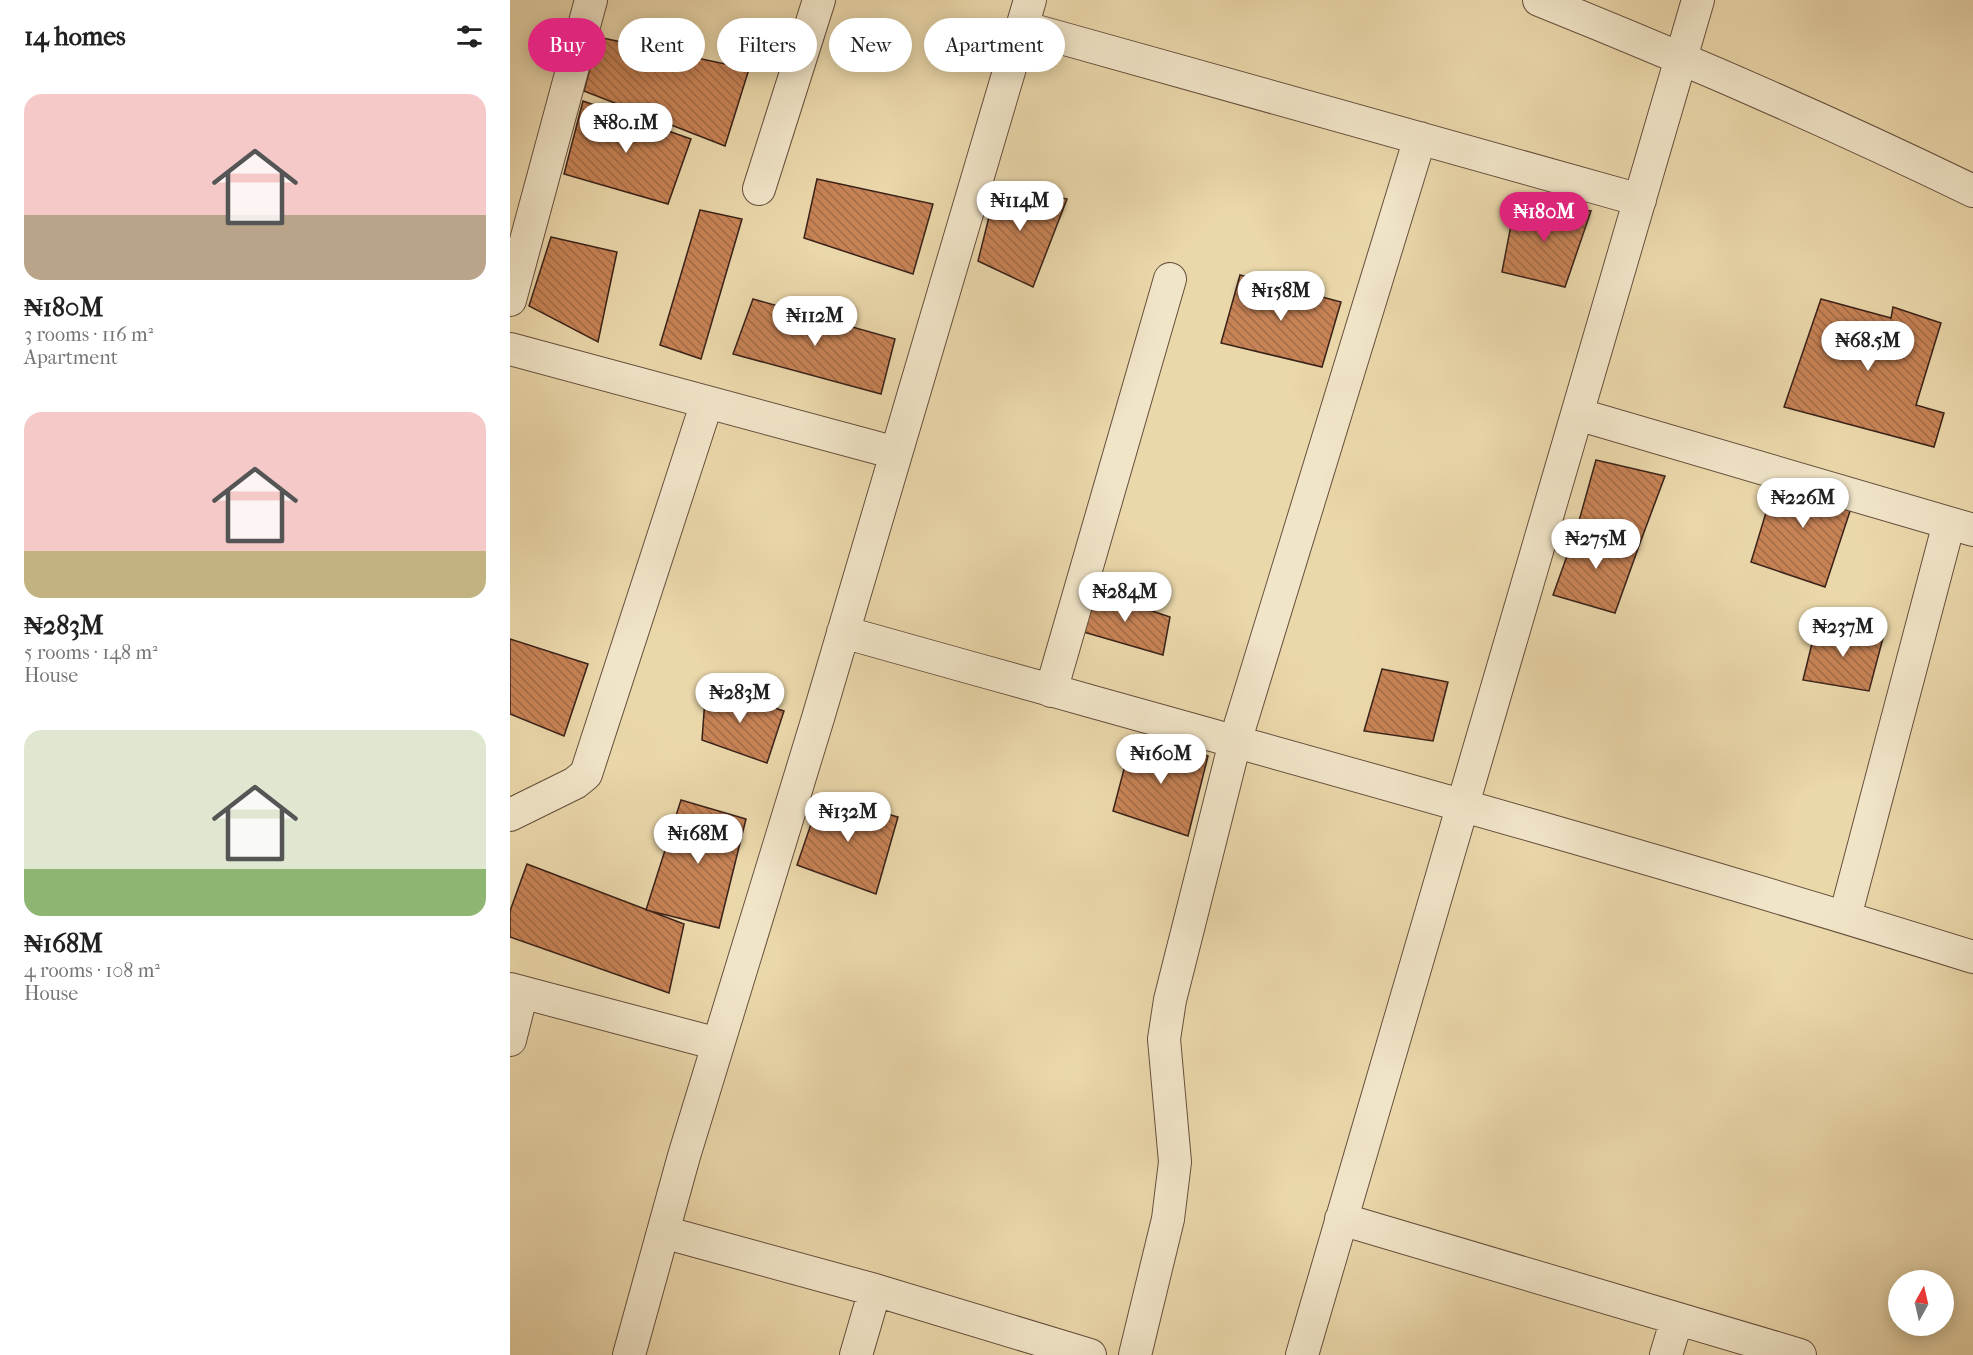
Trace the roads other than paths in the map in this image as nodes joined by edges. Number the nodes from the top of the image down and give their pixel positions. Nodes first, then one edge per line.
1 (591, 0) edge
2 (819, 0) edge
3 (1539, 0) edge
4 (1698, 0) edge
5 (1026, 14) edge
6 (1682, 57) junction
7 (1420, 138) junction
8 (759, 189) dead end
9 (1973, 191) edge
10 (1640, 200) junction
11 (1170, 279) dead end
12 (510, 300) edge
13 (510, 349) edge
14 (707, 402) junction
15 (1577, 414) junction
16 (896, 453) junction
17 (1961, 526) edge
18 (843, 632) junction
19 (1051, 691) junction
20 (1234, 742) junction
21 (1462, 806) junction
22 (510, 815) edge
23 (1845, 917) junction
24 (1973, 957) edge
25 (516, 991) edge
26 (510, 1040) edge
27 (718, 1044) junction
28 (1341, 1219) junction
29 (663, 1232) junction
30 (875, 1290) junction
31 (1677, 1318) junction
32 (1079, 1354) edge
33 (629, 1355) edge
34 (856, 1355) edge
35 (1135, 1355) edge
36 (1302, 1355) edge
37 (1666, 1355) edge
38 (1800, 1355) edge

1 - 12 street
2 - 8 street
3 - 6 street
4 - 6 street
5 - 7 street
5 - 16 street
6 - 9 street
6 - 10 street
7 - 10 street
7 - 20 street
10 - 15 street
11 - 19 street
13 - 14 street
14 - 16 street
14 - 22 street
15 - 17 street
15 - 21 street
16 - 18 street
17 - 23 street
18 - 19 street
18 - 27 street
19 - 20 street
20 - 21 street
20 - 35 street
21 - 23 street
21 - 28 street
23 - 24 street
25 - 26 street
25 - 27 street
27 - 29 street
28 - 31 street
28 - 36 street
29 - 30 street
29 - 33 street
30 - 32 street
30 - 34 street
31 - 37 street
31 - 38 street

